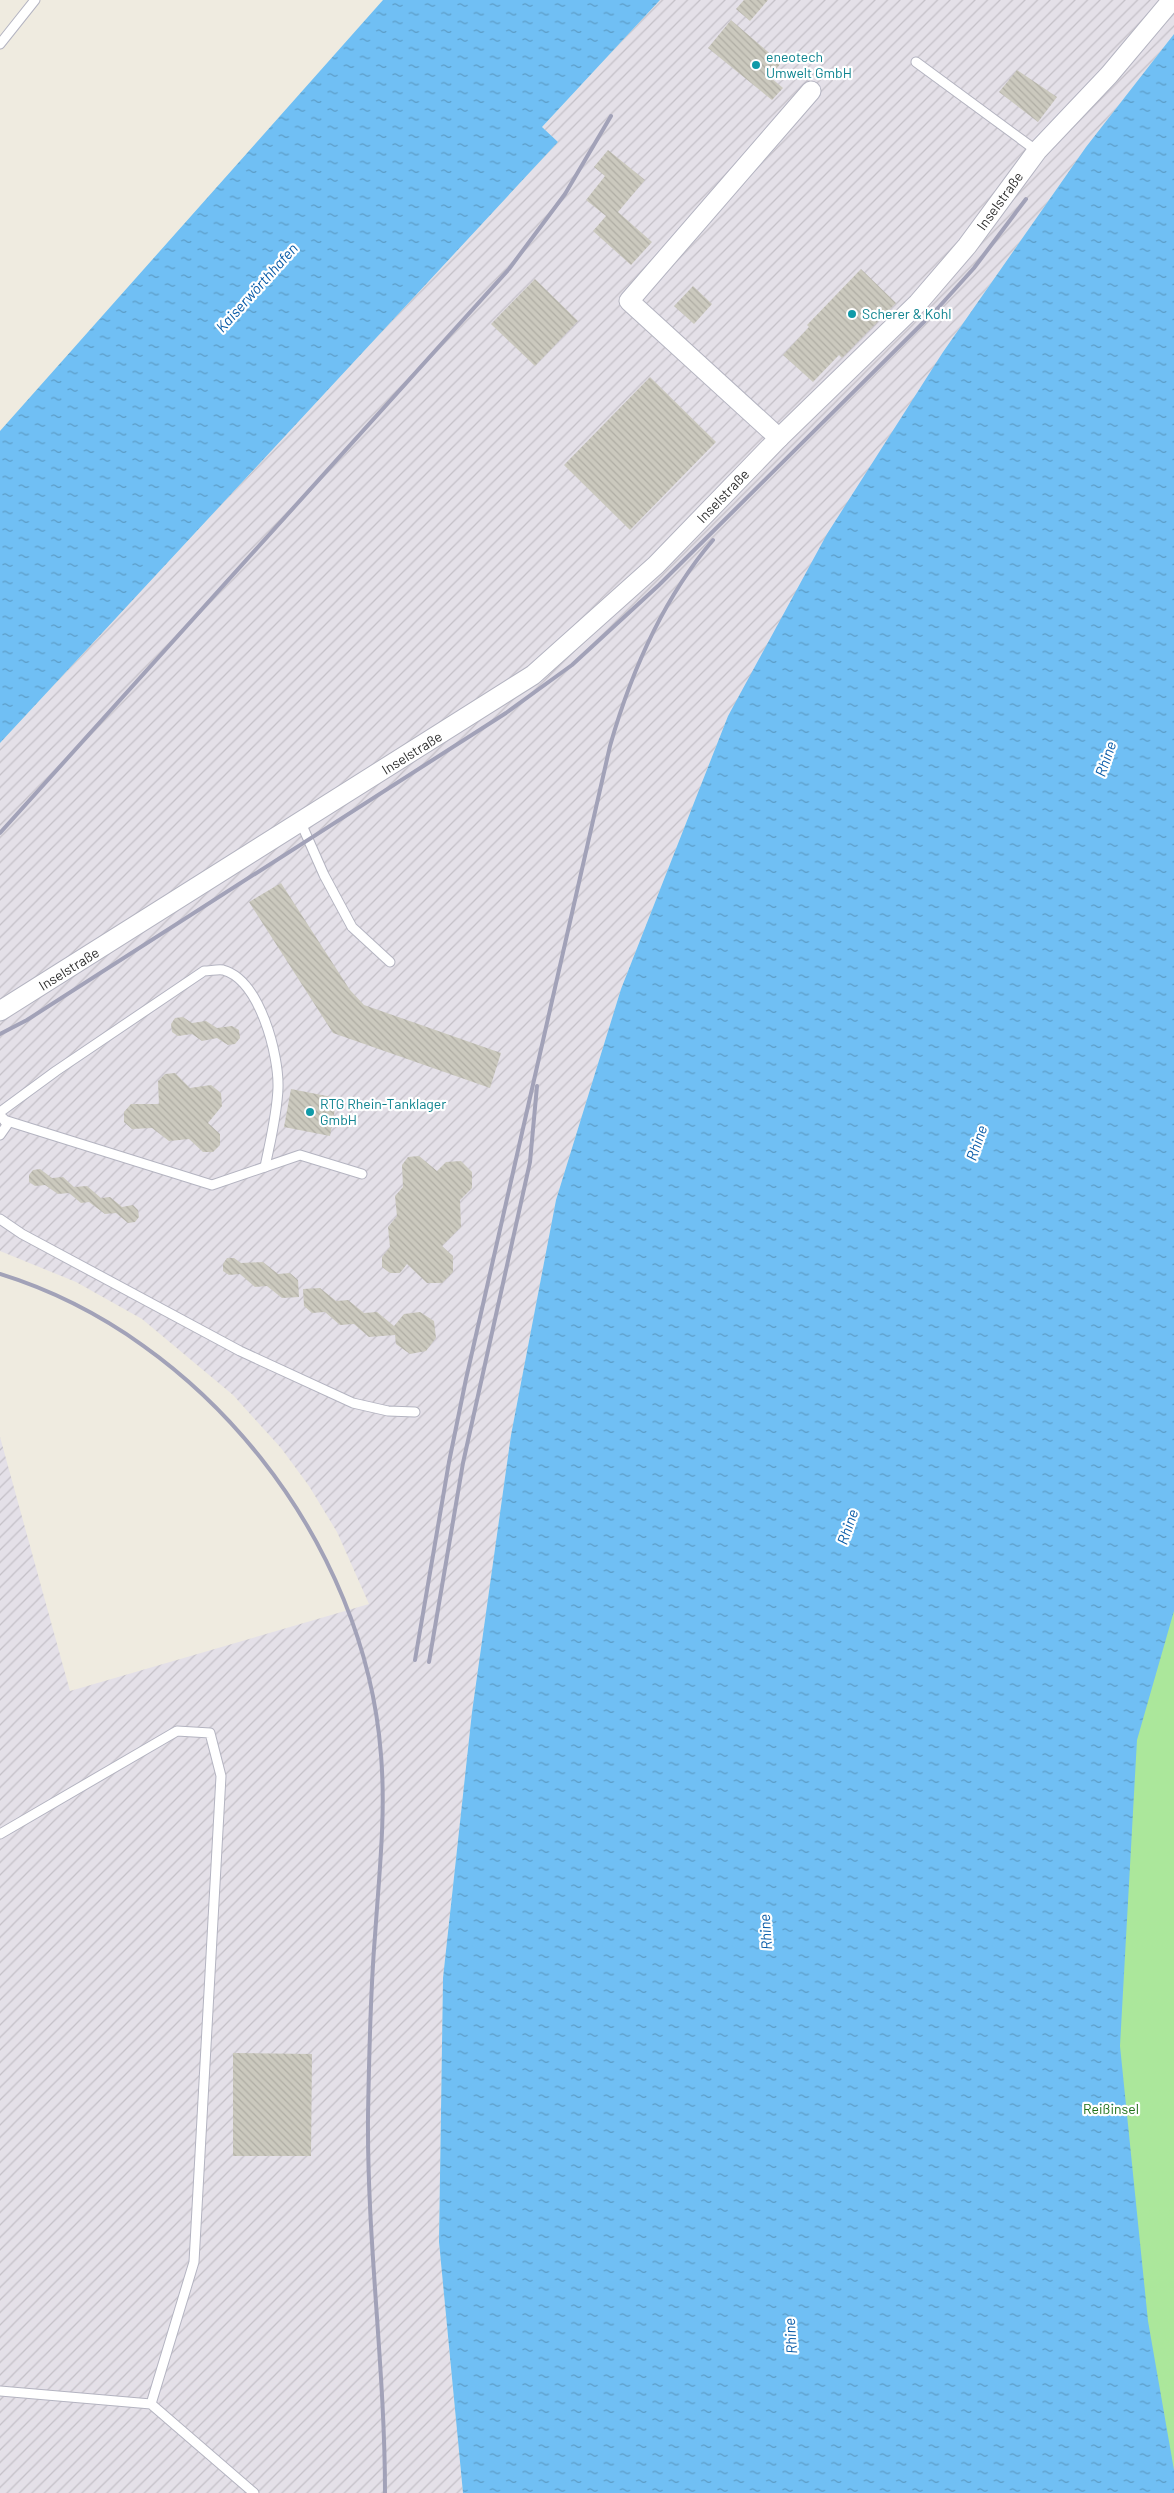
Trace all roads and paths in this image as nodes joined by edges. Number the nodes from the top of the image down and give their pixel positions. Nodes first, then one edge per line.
1 (35, 0) edge
2 (1172, 0) edge
3 (0, 44) edge
4 (916, 62) dead end
5 (811, 91) dead end
6 (1037, 151) junction
7 (779, 438) junction
8 (301, 823) junction
9 (390, 962) dead end
10 (0, 1011) edge
11 (1, 1115) edge
12 (0, 1134) edge
13 (266, 1167) junction
14 (362, 1174) dead end
15 (0, 1219) edge
16 (415, 1412) dead end
17 (0, 1834) edge
18 (0, 2391) edge
19 (151, 2404) junction
20 (254, 2493) edge

1 - 3 lane
2 - 6 street, Inselstraße
4 - 6 lane
5 - 7 street
6 - 7 street, Inselstraße
7 - 8 street, Inselstraße
8 - 9 lane
8 - 10 street, Inselstraße
11 - 12 lane
11 - 13 lane
11 - 13 lane
13 - 14 lane
15 - 16 lane
17 - 19 lane
18 - 19 lane
19 - 20 lane

